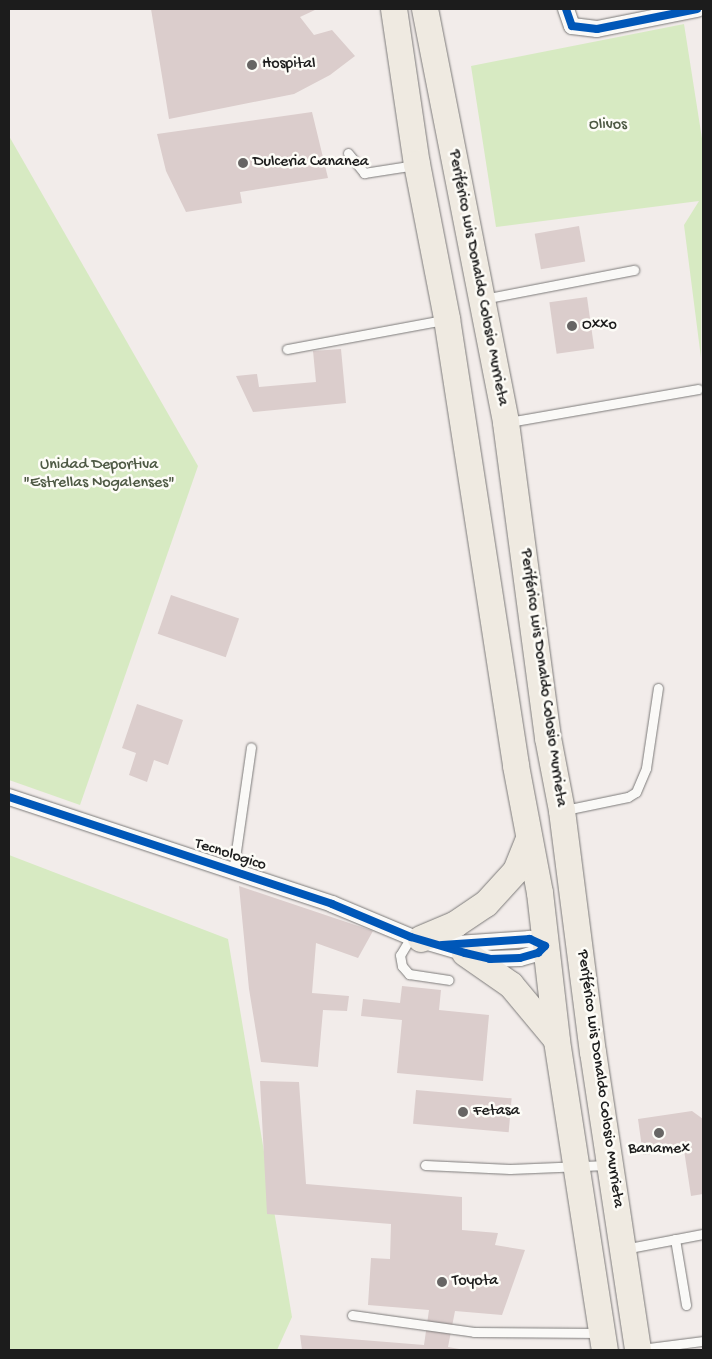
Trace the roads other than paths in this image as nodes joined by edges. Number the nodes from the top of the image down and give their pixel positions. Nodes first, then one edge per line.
1 (394, 9) edge
2 (425, 9) edge
3 (566, 9) edge
4 (697, 9) edge
5 (348, 153) dead end
6 (417, 164) junction
7 (634, 270) dead end
8 (483, 299) junction
9 (447, 319) junction
10 (287, 349) dead end
11 (698, 389) dead end
12 (506, 423) junction
13 (658, 688) dead end
14 (251, 747) dead end
15 (9, 796) edge
16 (562, 811) junction
17 (530, 839) junction
18 (566, 842) junction
19 (233, 872) junction
20 (435, 943) junction
21 (545, 946) junction
22 (450, 980) dead end
23 (557, 1041) junction
24 (593, 1052) junction
25 (612, 1164) junction
26 (425, 1165) dead end
27 (576, 1166) junction
28 (703, 1234) edge
29 (675, 1239) junction
30 (624, 1249) junction
31 (686, 1305) dead end
32 (352, 1315) dead end
33 (703, 1341) edge
34 (604, 1342) edge
35 (635, 1350) edge

1 - 6 main road, Periférico Luis Donaldo Colosio Murrieta
2 - 8 main road, Periférico Luis Donaldo Colosio Murrieta
3 - 4 street
5 - 6 lane
6 - 9 main road, Periférico Luis Donaldo Colosio Murrieta
7 - 8 lane
8 - 12 main road, Periférico Luis Donaldo Colosio Murrieta
9 - 10 lane
9 - 17 main road, Periférico Luis Donaldo Colosio Murrieta
11 - 12 lane
12 - 16 main road, Periférico Luis Donaldo Colosio Murrieta
13 - 16 lane
14 - 19 lane
15 - 19 street, Tecnologico
16 - 18 main road, Periférico Luis Donaldo Colosio Murrieta
17 - 20 main road
17 - 21 main road, Periférico Luis Donaldo Colosio Murrieta
18 - 21 main road
18 - 24 main road, Periférico Luis Donaldo Colosio Murrieta
19 - 20 street, Tecnologico
20 - 21 street, Tecnologico
20 - 21 street, Tecnologico
20 - 22 lane
20 - 23 main road
21 - 23 main road, Periférico Luis Donaldo Colosio Murrieta
21 - 24 main road
23 - 27 main road, Periférico Luis Donaldo Colosio Murrieta
24 - 25 main road, Periférico Luis Donaldo Colosio Murrieta
25 - 27 lane
25 - 30 main road, Periférico Luis Donaldo Colosio Murrieta
26 - 27 lane
27 - 34 main road, Periférico Luis Donaldo Colosio Murrieta
28 - 29 lane
29 - 30 lane
29 - 31 lane
30 - 35 main road, Periférico Luis Donaldo Colosio Murrieta
32 - 34 lane
33 - 35 lane

